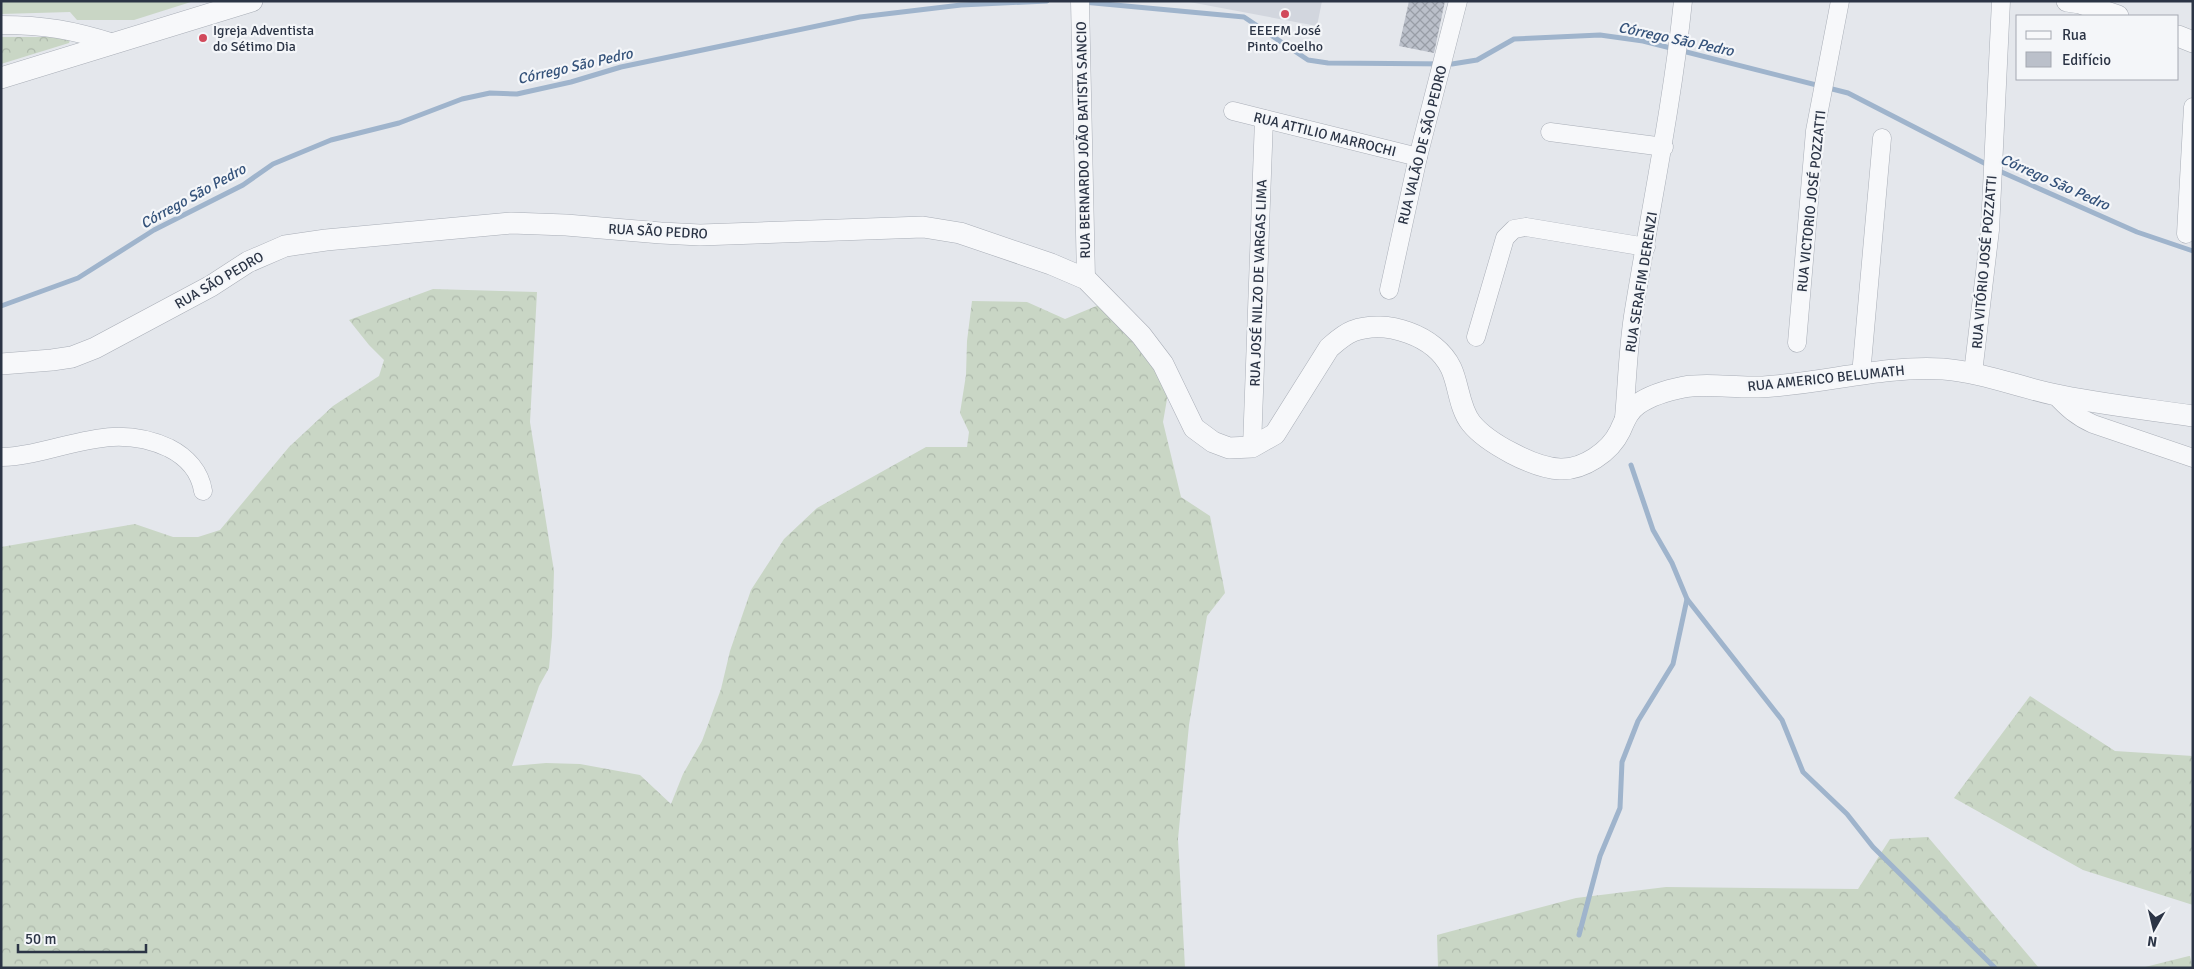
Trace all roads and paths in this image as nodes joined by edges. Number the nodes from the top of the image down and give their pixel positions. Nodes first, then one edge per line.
1 (252, 1) edge
2 (1458, 1) edge
3 (1683, 1) edge
4 (1840, 1) edge
5 (2001, 1) edge
6 (2067, 1) edge
7 (219, 6) edge
8 (1080, 7) edge
9 (2115, 15) edge
10 (1, 25) edge
11 (2179, 36) edge
12 (2193, 42) edge
13 (114, 43) junction
14 (1, 78) edge
15 (2193, 107) edge
16 (1233, 112) dead end
17 (1264, 119) junction
18 (1550, 132) dead end
19 (1882, 138) dead end
20 (1664, 147) junction
21 (1418, 157) junction
22 (2186, 234) dead end
23 (1646, 247) junction
24 (1086, 279) junction
25 (1389, 290) dead end
26 (1476, 337) dead end
27 (1797, 343) dead end
28 (1, 364) edge
29 (1973, 373) junction
30 (1861, 375) junction
31 (2055, 395) junction
32 (2193, 416) edge
33 (1624, 418) junction
34 (1252, 447) junction
35 (1, 457) edge
36 (2193, 458) edge
37 (203, 491) dead end

1 - 7 street
2 - 21 street, RUA VALÃO DE SÃO PEDRO
3 - 20 street, RUA SERAFIM DERENZI
4 - 27 street, RUA VICTORIO JOSÉ POZZATTI
5 - 29 street, RUA VITÓRIO JOSÉ POZZATTI
6 - 9 street
7 - 13 street
8 - 24 street, RUA BERNARDO JOÃO BATISTA SANCIO
10 - 13 street
11 - 12 street
13 - 14 street
15 - 22 street
16 - 17 street, RUA ATTILIO MARROCHI
17 - 21 street, RUA ATTILIO MARROCHI
17 - 34 street, RUA JOSÉ NILZO DE VARGAS LIMA
18 - 20 street
19 - 30 street
20 - 23 street, RUA SERAFIM DERENZI
21 - 25 street, RUA VALÃO DE SÃO PEDRO
23 - 26 street
23 - 33 street, RUA SERAFIM DERENZI
24 - 28 street, RUA SÃO PEDRO
24 - 34 street, RUA SÃO PEDRO
29 - 30 street, RUA AMERICO BELUMATH
29 - 31 street, RUA AMERICO BELUMATH
30 - 33 street, RUA AMERICO BELUMATH
31 - 32 street, RUA AMERICO BELUMATH
31 - 36 street
33 - 34 street, RUA AMERICO BELUMATH
35 - 37 street

